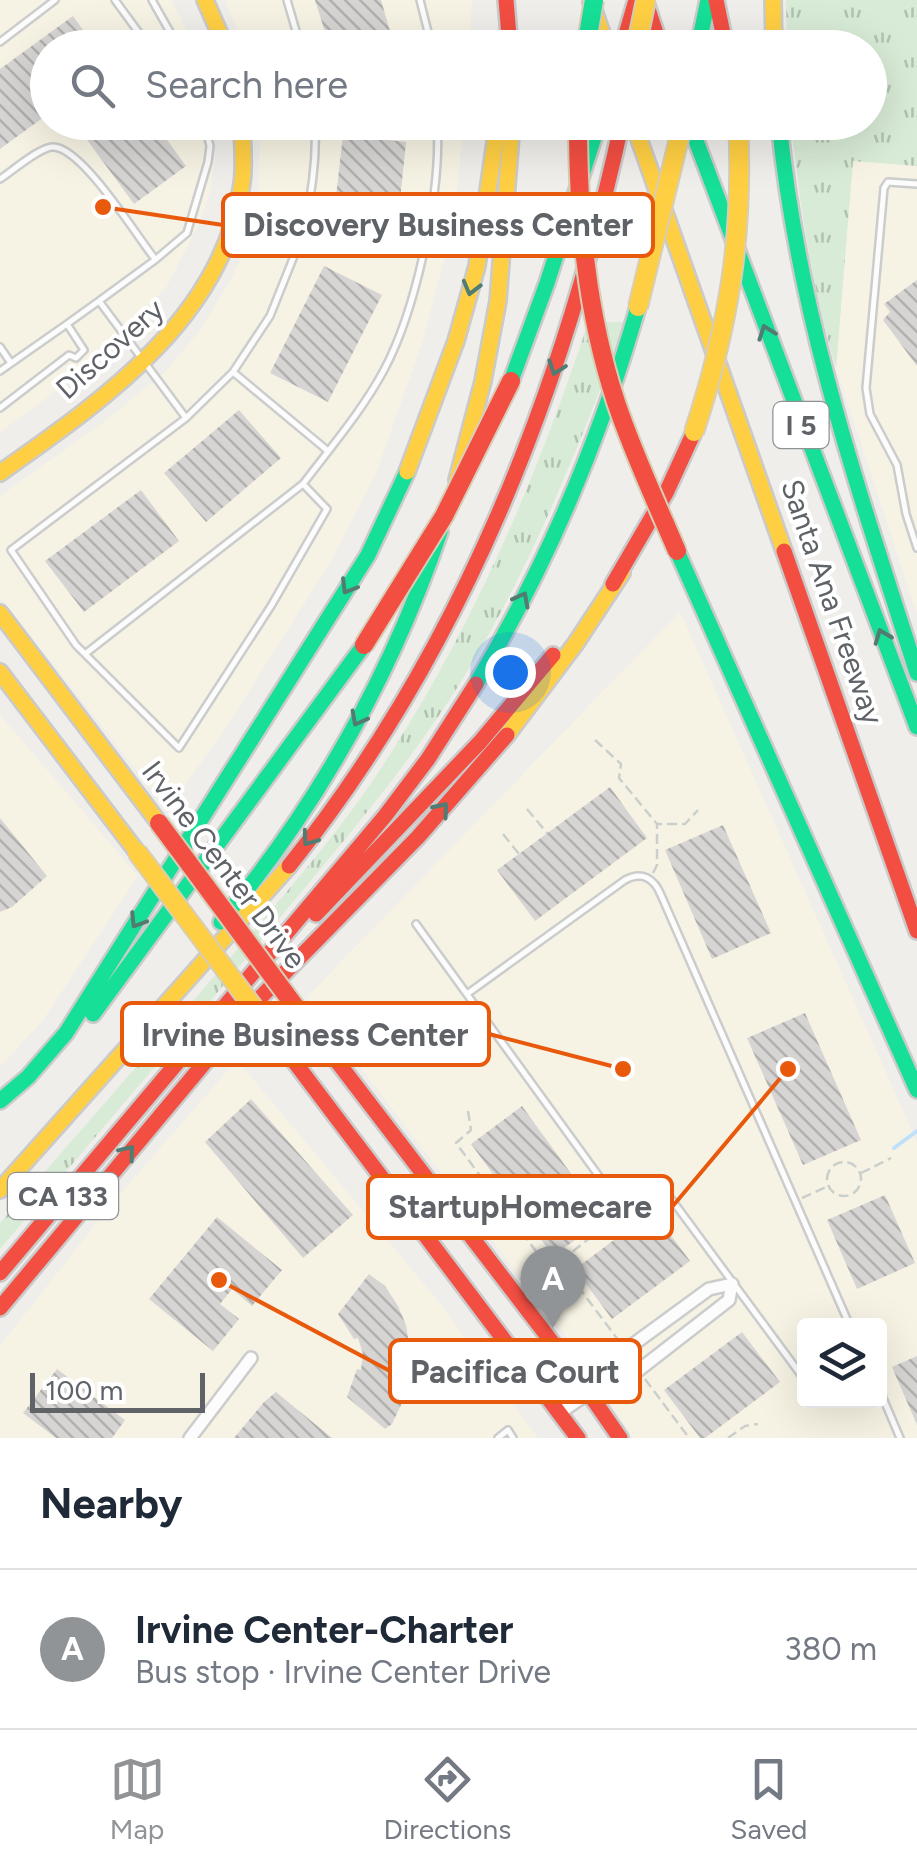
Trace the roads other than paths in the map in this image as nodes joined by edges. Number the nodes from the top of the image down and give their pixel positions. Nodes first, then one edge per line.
1 (55, 0) edge
2 (114, 0) edge
3 (152, 0) edge
4 (205, 0) edge
5 (287, 0) edge
6 (420, 0) edge
7 (505, 0) edge
8 (592, 0) edge
9 (636, 0) edge
10 (645, 0) edge
11 (708, 0) edge
12 (716, 0) edge
13 (774, 0) edge
14 (136, 30) edge
15 (170, 30) edge
16 (218, 30) edge
17 (296, 30) edge
18 (428, 30) edge
19 (506, 30) edge
20 (588, 30) edge
21 (601, 30) edge
22 (627, 30) edge
23 (639, 30) edge
24 (656, 30) edge
25 (702, 30) edge
26 (722, 30) edge
27 (774, 30) edge
28 (0, 42) edge
29 (208, 140) edge
30 (242, 140) edge
31 (314, 140) edge
32 (439, 140) edge
33 (495, 140) edge
34 (511, 140) edge
35 (578, 140) edge
36 (593, 140) edge
37 (618, 140) edge
38 (640, 140) edge
39 (681, 140) edge
40 (693, 140) edge
41 (739, 140) edge
42 (780, 140) edge
43 (0, 180) edge
44 (917, 184) edge
45 (233, 222) junction
46 (302, 236) junction
47 (156, 260) junction
48 (99, 300) junction
49 (67, 324) junction
50 (0, 347) edge
51 (146, 360) junction
52 (11, 363) junction
53 (0, 371) edge
54 (233, 372) junction
55 (0, 408) edge
56 (186, 418) junction
57 (328, 451) junction
58 (0, 472) edge
59 (303, 484) junction
60 (917, 548) edge
61 (622, 573) junction
62 (0, 614) edge
63 (85, 654) junction
64 (0, 672) edge
65 (917, 673) edge
66 (917, 727) edge
67 (893, 858) junction
68 (917, 882) edge
69 (416, 924) dead end
70 (917, 931) edge
71 (285, 935) junction
72 (467, 994) junction
73 (105, 1071) junction
74 (917, 1090) edge
75 (0, 1102) edge
76 (0, 1111) edge
77 (0, 1190) edge
78 (0, 1272) edge
79 (732, 1284) junction
80 (0, 1308) edge
81 (847, 1318) edge
82 (251, 1358) dead end
83 (797, 1371) edge
84 (590, 1392) junction
85 (887, 1408) edge
86 (561, 1412) junction
87 (190, 1438) edge
88 (498, 1438) edge
89 (513, 1438) edge
90 (578, 1438) edge
91 (620, 1438) edge
92 (900, 1438) edge

1 - 28 lane
2 - 14 lane
3 - 15 lane
4 - 16 main road
5 - 17 lane
6 - 18 lane
7 - 19 main road
8 - 20 main road, bridge
8 - 21 main road
9 - 22 main road
10 - 23 main road, bridge
10 - 24 main road
11 - 25 main road
12 - 26 main road
13 - 27 main road
29 - 47 lane
30 - 45 main road, Discovery
31 - 46 lane
32 - 57 lane
33 -> 75 main road
34 -> 73 main road
35 - 74 main road, bridge
36 - 76 main road, bridge
37 -> 73 main road
38 - 67 main road, Santa Ana Freeway / I 5
71 -> 39 main road, bridge
66 -> 40 main road, Santa Ana Freeway / I 5
41 - 61 main road, bridge
42 - 65 main road
43 - 47 lane
44 - 60 lane
45 - 46 lane
45 - 51 main road, Discovery
46 - 54 lane
47 - 48 lane
48 - 49 lane
48 - 51 lane
49 - 52 lane
49 - 55 lane
50 - 52 lane
51 - 56 lane
51 - 58 main road, Discovery
52 - 53 lane
54 - 56 lane
54 - 57 lane
56 - 63 lane
57 - 59 lane
59 - 63 lane
59 - 63 lane
61 - 71 main road
80 -> 61 main road
62 - 84 main road, Irvine Center Drive, bridge
64 - 86 main road, Irvine Center Drive, bridge
67 - 68 main road
67 - 70 main road, Santa Ana Freeway / I 5
69 - 72 lane
71 - 78 main road, CA 133
72 - 79 lane
72 - 81 lane
73 - 77 main road, CA 133
79 - 83 lane
79 - 84 street
79 - 84 street
82 - 87 street
84 - 86 street
84 - 91 main road, Irvine Center Drive
85 - 92 lane
86 - 90 main road, Irvine Center Drive
88 - 89 lane

